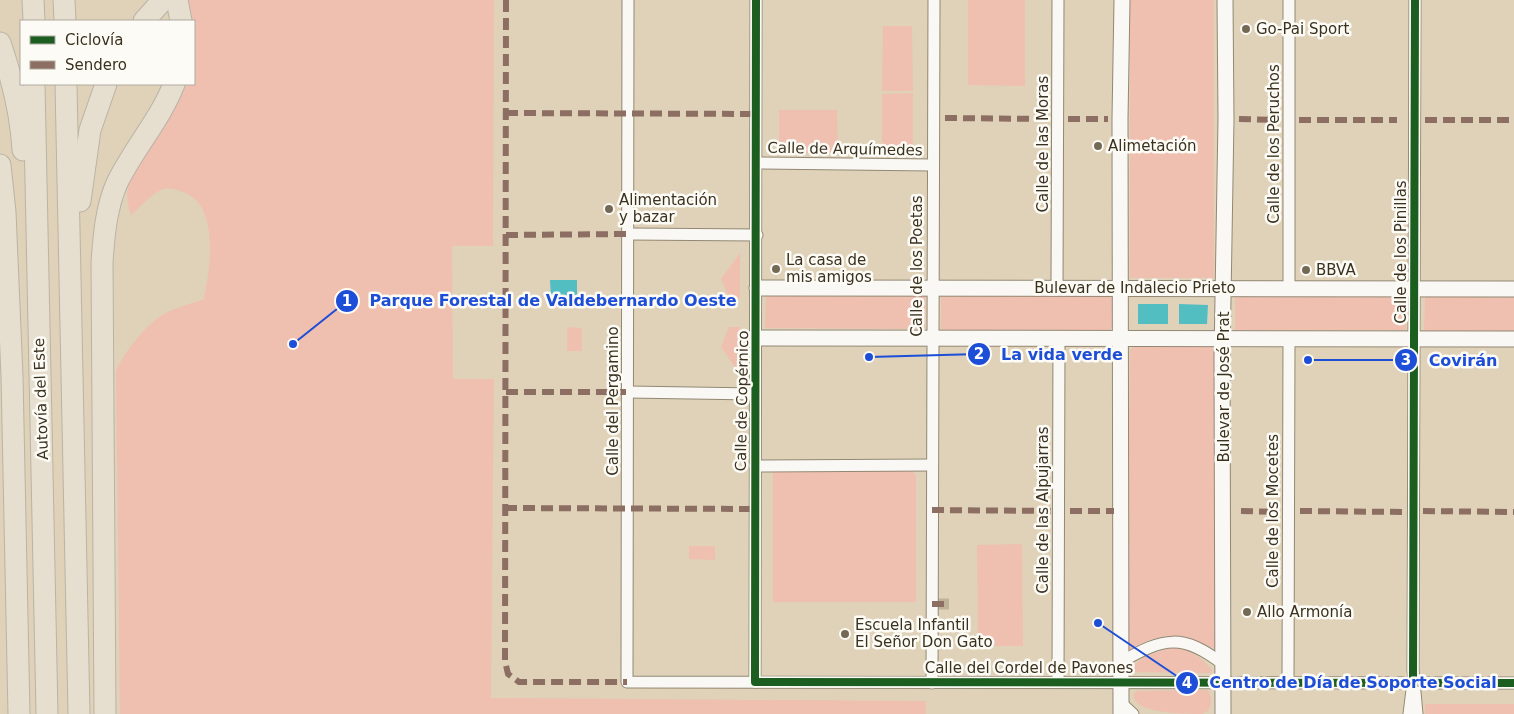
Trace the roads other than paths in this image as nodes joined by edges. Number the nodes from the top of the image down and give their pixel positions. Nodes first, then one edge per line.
1 (33, 0) edge
2 (64, 0) edge
3 (177, 0) edge
4 (628, 0) edge
5 (756, 0) edge
6 (934, 0) edge
7 (1058, 0) edge
8 (1122, 0) edge
9 (1225, 0) edge
10 (1290, 0) edge
11 (1415, 0) edge
12 (34, 20) edge
13 (65, 20) edge
14 (181, 20) edge
15 (0, 43) edge
16 (34, 85) edge
17 (66, 85) edge
18 (106, 85) edge
19 (174, 85) edge
20 (757, 163) junction
21 (0, 165) edge
22 (932, 165) junction
23 (629, 234) junction
24 (757, 235) junction
25 (36, 247) junction
26 (932, 287) junction
27 (1057, 287) junction
28 (1122, 287) junction
29 (756, 288) junction
30 (1224, 288) junction
31 (1289, 288) junction
32 (1414, 289) junction
33 (1514, 289) edge
34 (757, 338) junction
35 (932, 338) junction
36 (1058, 338) junction
37 (1122, 338) junction
38 (1223, 338) junction
39 (1289, 338) junction
40 (1414, 339) junction
41 (1514, 339) edge
42 (628, 392) junction
43 (755, 394) junction
44 (932, 465) junction
45 (755, 466) junction
46 (77, 651) junction
47 (1121, 662) junction
48 (1224, 665) junction
49 (627, 682) joint
50 (755, 682) junction
51 (932, 682) junction
52 (1058, 682) junction
53 (1121, 682) junction
54 (1224, 683) junction
55 (1288, 683) junction
56 (1413, 683) junction
57 (1514, 683) edge
58 (1121, 708) edge
59 (1220, 712) edge
60 (20, 714) edge
61 (47, 714) edge
62 (79, 714) edge
63 (106, 714) edge
64 (1132, 714) edge
65 (1409, 714) edge
66 (1417, 714) edge

1 - 12 highway
2 - 13 highway
3 - 14 highway
4 - 23 street, Calle del Pergamino
5 - 20 street, Calle de Copérnico
6 - 22 street, Calle de los Poetas
7 - 27 street, Calle de las Moras
8 - 28 street
9 - 30 street, Bulevar de José Prat
10 - 31 street, Calle de los Peruchos
11 - 32 street, Calle de los Pinillas
15 - 25 highway
16 - 25 highway, Autovía del Este
17 - 46 highway, Autovía del Este
18 - 46 highway
19 - 63 highway
20 - 22 street, Calle de Arquímedes
20 - 24 street, Calle de Copérnico
21 - 60 highway
22 - 26 street, Calle de los Poetas
23 - 24 street
23 - 42 street, Calle del Pergamino
24 - 29 street, Calle de Copérnico
25 - 61 highway, Autovía del Este
26 - 27 street, Bulevar de Indalecio Prieto
26 - 29 street, Bulevar de Indalecio Prieto
26 - 35 street, Calle de los Poetas
27 - 28 street, Bulevar de Indalecio Prieto
28 - 30 street, Bulevar de Indalecio Prieto
28 - 37 street
29 - 34 street, Calle de Copérnico
30 - 31 street, Bulevar de Indalecio Prieto
30 - 38 street, Bulevar de José Prat
31 - 32 street, Bulevar de Indalecio Prieto
32 - 33 street, Bulevar de Indalecio Prieto
32 - 40 street, Calle de los Pinillas
34 - 35 street
34 - 43 street, Calle de Copérnico
35 - 36 street
35 - 44 street, Calle de los Poetas
36 - 37 street
36 - 52 street, Calle de las Alpujarras
37 - 38 street
37 - 47 street
38 - 39 street
38 - 48 street, Bulevar de José Prat
39 - 40 street
39 - 55 street, Calle de los Mocetes
40 - 41 street
40 - 56 street, Calle de los Pinillas
42 - 43 street
42 - 49 street, Calle del Pergamino
43 - 45 street, Calle de Copérnico
44 - 45 street
44 - 51 street, Calle de los Poetas
45 - 50 street, Calle de Copérnico
46 - 62 highway, Autovía del Este
47 - 48 street
47 - 53 street
48 - 54 street, Bulevar de José Prat
49 - 50 street, Calle del Cordel de Pavones
50 - 51 street, Calle del Cordel de Pavones
51 - 52 street, Calle del Cordel de Pavones
52 - 53 street, Calle del Cordel de Pavones
53 - 54 street, Calle del Cordel de Pavones
53 - 58 street
54 - 55 street, Calle del Cordel de Pavones
54 - 59 street, Bulevar de José Prat
55 - 56 street, Calle del Cordel de Pavones
56 - 57 street, Calle del Cordel de Pavones
56 - 65 street, Calle de los Pinillas
56 - 66 street, Calle de los Pinillas
58 - 64 street

